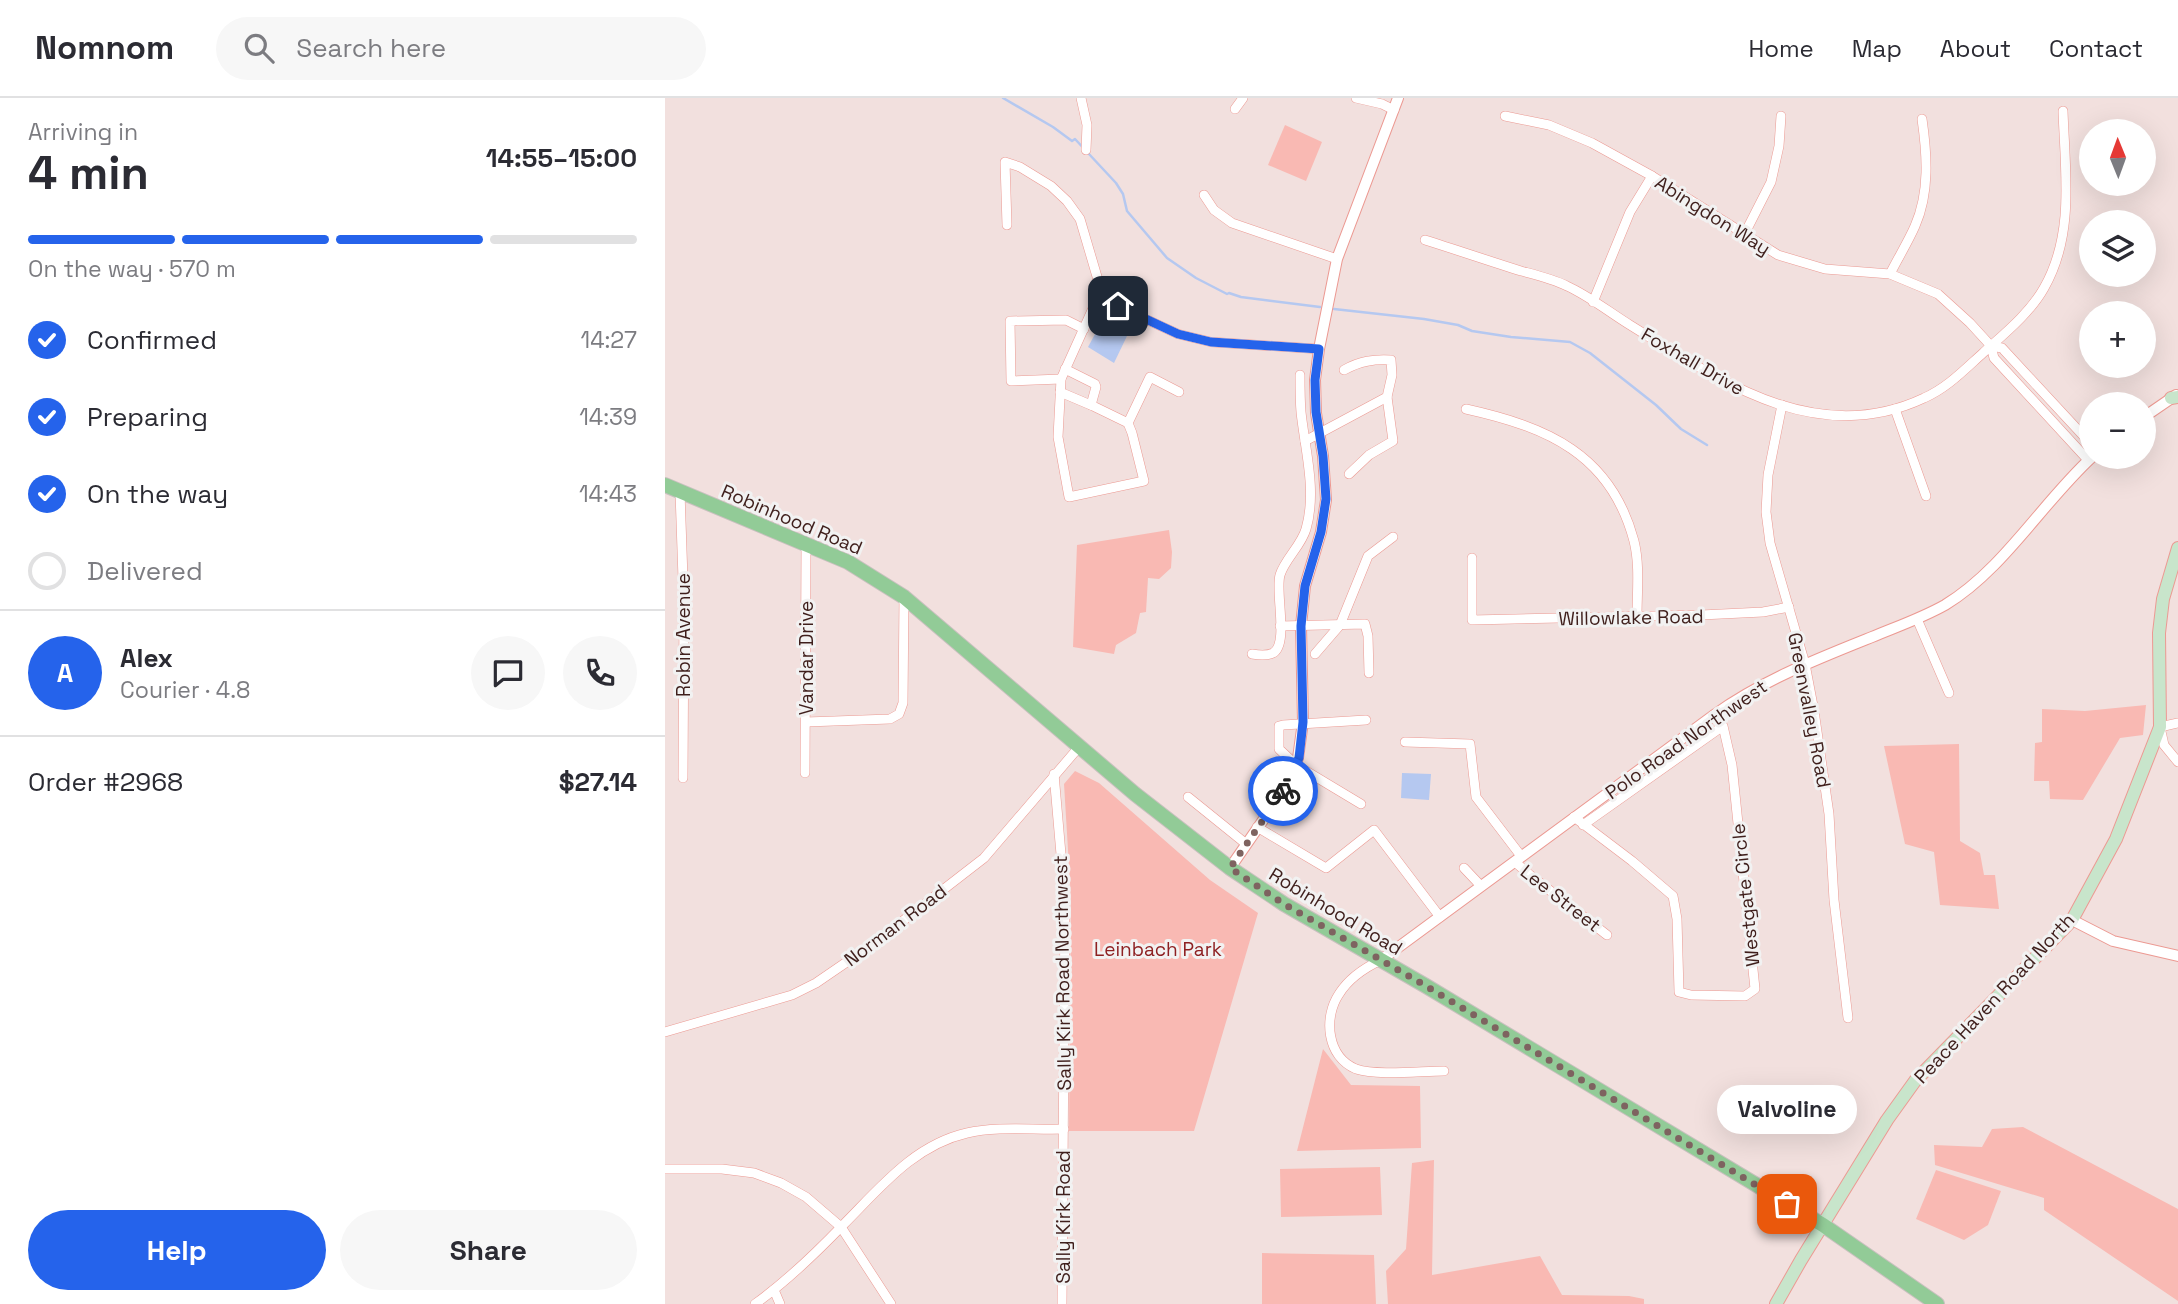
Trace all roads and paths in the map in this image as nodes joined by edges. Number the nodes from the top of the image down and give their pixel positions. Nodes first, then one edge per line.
1 (1081, 98) edge
2 (1243, 98) edge
3 (1356, 98) edge
4 (1398, 98) edge
5 (1235, 109) dead end
6 (1394, 110) junction
7 (2063, 111) dead end
8 (1505, 116) dead end
9 (1781, 116) dead end
10 (1922, 119) dead end
11 (1086, 150) dead end
12 (1652, 176) junction
13 (1204, 195) dead end
14 (1006, 225) dead end
15 (1744, 235) junction
16 (1425, 240) dead end
17 (1337, 259) junction
18 (1890, 274) junction
19 (1098, 297) junction
20 (1593, 302) junction
21 (1084, 329) junction
22 (1991, 346) junction
23 (1319, 349) junction
24 (1344, 370) dead end
25 (1063, 374) junction
26 (1300, 375) dead end
27 (1179, 391) dead end
28 (1060, 392) junction
29 (2176, 396) edge
30 (1387, 397) junction
31 (1091, 405) junction
32 (1782, 405) junction
33 (2156, 408) edge
34 (1466, 409) dead end
35 (1895, 410) junction
36 (1128, 423) junction
37 (2079, 431) edge
38 (1318, 433) junction
39 (1305, 441) junction
40 (2079, 447) edge
41 (2080, 469) edge
42 (1349, 474) dead end
43 (665, 485) edge
44 (680, 492) junction
45 (1926, 496) dead end
46 (1393, 537) dead end
47 (806, 544) junction
48 (2178, 548) edge
49 (1472, 558) dead end
50 (904, 597) junction
51 (1789, 607) junction
52 (1637, 617) junction
53 (1917, 619) junction
54 (1340, 625) junction
55 (1280, 626) junction
56 (1301, 626) junction
57 (1252, 654) dead end
58 (1315, 654) dead end
59 (1805, 664) junction
60 (1369, 673) dead end
61 (1949, 693) dead end
62 (1714, 715) junction
63 (1366, 720) dead end
64 (806, 722) junction
65 (1303, 722) junction
66 (2178, 723) edge
67 (1723, 726) junction
68 (2160, 727) junction
69 (1405, 742) dead end
70 (1079, 747) junction
71 (2178, 762) edge
72 (1296, 765) junction
73 (805, 773) dead end
74 (1054, 774) junction
75 (683, 778) dead end
76 (1188, 797) dead end
77 (1361, 804) dead end
78 (1579, 821) junction
79 (1257, 827) junction
80 (1245, 843) junction
81 (1518, 859) junction
82 (1230, 868) junction
83 (1464, 868) dead end
84 (1481, 886) junction
85 (1440, 917) junction
86 (2072, 920) junction
87 (1607, 935) dead end
88 (2178, 956) edge
89 (1381, 960) junction
90 (1848, 1018) dead end
91 (665, 1032) edge
92 (1444, 1071) dead end
93 (1064, 1129) junction
94 (665, 1169) edge
95 (1823, 1226) junction
96 (841, 1227) junction
97 (774, 1290) junction
98 (755, 1304) edge
99 (780, 1304) edge
100 (891, 1304) edge
101 (1062, 1304) edge
102 (1776, 1304) edge
103 (1937, 1304) edge

1 - 11 street
2 - 5 street
3 - 6 street
4 - 6 street
6 - 17 street
7 - 22 street, Foxhall Drive
8 - 12 street, Abingdon Way
9 - 15 street
10 - 18 street
12 - 15 street, Abingdon Way
12 - 20 street
13 - 17 street
14 - 19 street
15 - 18 street, Abingdon Way
16 - 20 street, Foxhall Drive
17 - 23 street
18 - 22 street, Abingdon Way
19 - 21 street
19 - 23 street
20 - 32 street, Foxhall Drive
21 - 25 street
21 - 25 street
22 - 35 street, Foxhall Drive
22 - 37 street, Abingdon Way
22 - 40 street, Abingdon Way
23 - 38 street
24 - 30 street
25 - 28 street
25 - 31 street
26 - 39 street
27 - 36 street
28 - 31 street
28 - 36 street
29 - 33 street
30 - 38 street
30 - 42 street
31 - 36 street
32 - 35 street, Foxhall Drive
32 - 51 street, Greenvalley Road
34 - 52 street
35 - 45 street
38 - 39 street
38 - 56 street
39 - 55 street
41 - 53 street, Polo Road Northwest
43 - 44 main road, Robinhood Road
44 - 47 main road, Robinhood Road
44 - 75 street, Robin Avenue
46 - 54 street
47 - 50 main road, Robinhood Road
47 - 64 street, Vandar Drive
48 - 68 main road, Peace Haven Road North
49 - 52 street, Willowlake Road
50 - 64 street
50 - 70 main road, Robinhood Road
51 - 52 street, Willowlake Road
51 - 59 street, Greenvalley Road
53 - 59 street, Polo Road Northwest
53 - 61 street
54 - 56 street
54 - 58 street
54 - 60 street
55 - 56 street
55 - 57 street
56 - 65 street
59 - 62 street, Polo Road Northwest
59 - 90 street, Greenvalley Road
62 - 67 street
62 - 78 street, Polo Road Northwest
63 - 65 street
64 - 73 street, Vandar Drive
65 - 72 street
65 - 72 street
66 - 68 street
67 - 78 street
67 - 78 street, Westgate Circle
68 - 71 street
68 - 86 main road, Peace Haven Road North
69 - 81 street, Lee Street
70 - 74 street, Norman Road
70 - 82 main road, Robinhood Road
72 - 77 street
72 - 79 street
74 - 91 street, Norman Road
74 - 93 street, Sally Kirk Road Northwest
76 - 80 street
78 - 81 street, Polo Road Northwest
79 - 80 street
79 - 85 street
80 - 82 street
81 - 84 street, Polo Road Northwest
81 - 87 street, Lee Street
82 - 89 main road, Robinhood Road
83 - 84 street
84 - 85 street, Polo Road Northwest
85 - 89 street, Polo Road Northwest
86 - 88 street
86 - 95 main road, Peace Haven Road North
89 - 92 street
89 - 95 main road, Robinhood Road
93 - 96 street
93 - 101 street, Sally Kirk Road
94 - 96 street
95 - 102 main road, Peace Haven Road North
95 - 103 main road, Robinhood Road
96 - 97 street
96 - 100 street
97 - 98 street
97 - 99 street

